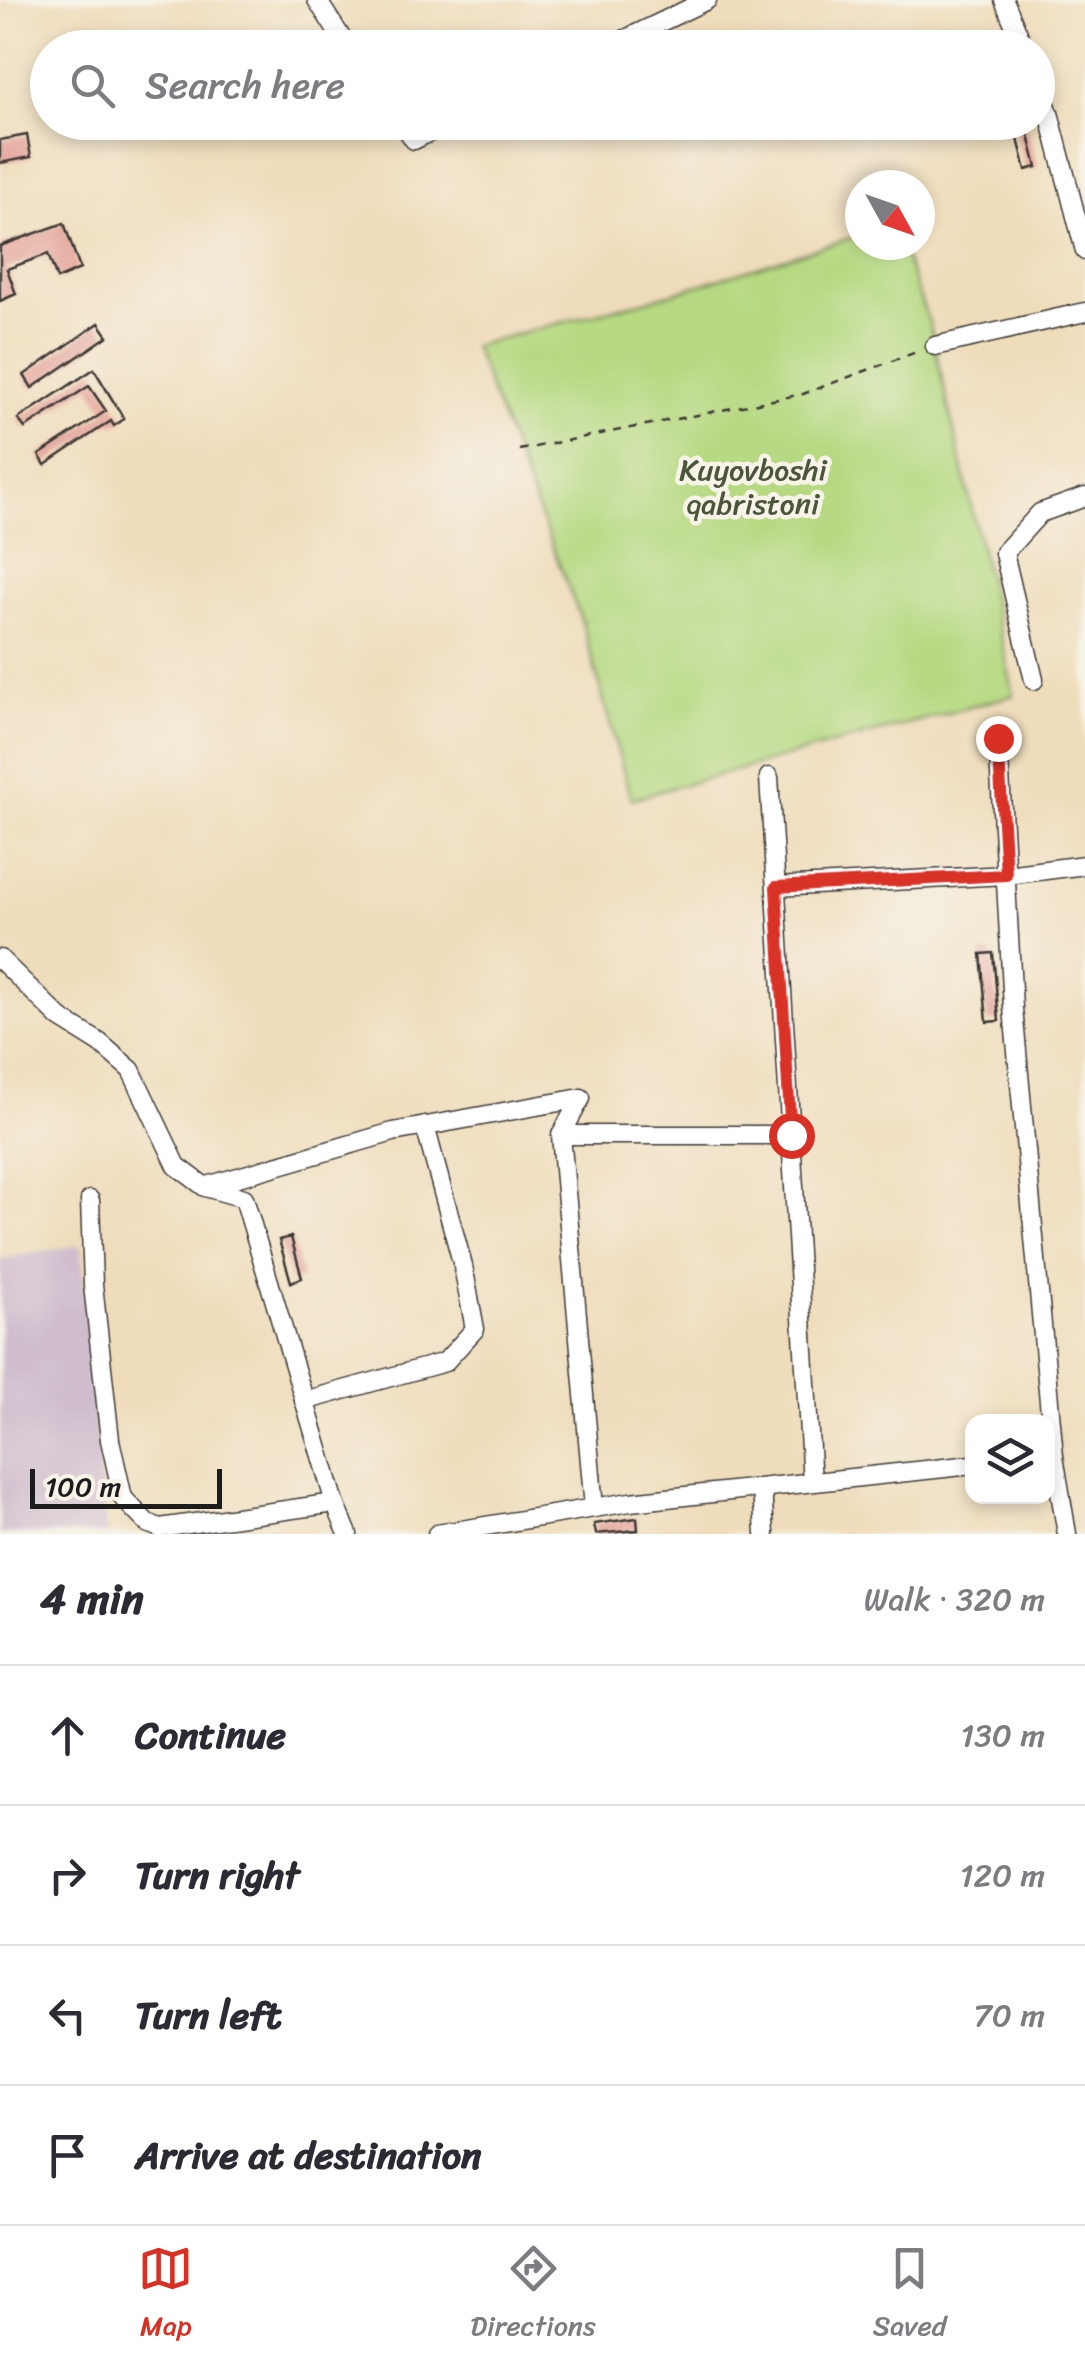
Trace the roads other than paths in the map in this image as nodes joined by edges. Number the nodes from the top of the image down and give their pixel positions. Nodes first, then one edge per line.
1 (317, 0) edge
2 (707, 0) edge
3 (1004, 0) edge
4 (336, 30) edge
5 (644, 30) edge
6 (1016, 30) edge
7 (1055, 136) edge
8 (1085, 251) edge
9 (1085, 312) edge
10 (935, 346) road end
11 (1085, 496) edge
12 (1034, 680) dead end
13 (998, 738) dead end
14 (770, 776) dead end
15 (1085, 865) edge
16 (1006, 875) junction
17 (776, 887) junction
18 (0, 960) edge
19 (425, 1126) junction
20 (561, 1135) junction
21 (791, 1135) junction
22 (205, 1187) junction
23 (90, 1200) dead end
24 (304, 1401) junction
25 (1047, 1414) edge
26 (965, 1466) edge
27 (1055, 1477) edge
28 (812, 1482) junction
29 (762, 1488) junction
30 (334, 1504) junction
31 (594, 1508) junction
32 (348, 1534) edge
33 (437, 1534) edge
34 (765, 1534) edge
35 (1066, 1534) edge

1 - 4 street
2 - 5 street
3 - 6 street
7 - 8 street
9 - 10 street
11 - 12 street
13 - 16 street
14 - 17 street
15 - 16 street
16 - 17 street
16 - 25 street
17 - 21 street
18 - 22 street
19 - 20 street
19 - 22 street
19 - 24 street
20 - 21 street
20 - 31 street
21 - 28 street
22 - 24 street
23 - 30 street
24 - 30 street
26 - 28 street
27 - 35 street
28 - 29 street
29 - 31 street
29 - 34 street
30 - 32 street
31 - 33 street

